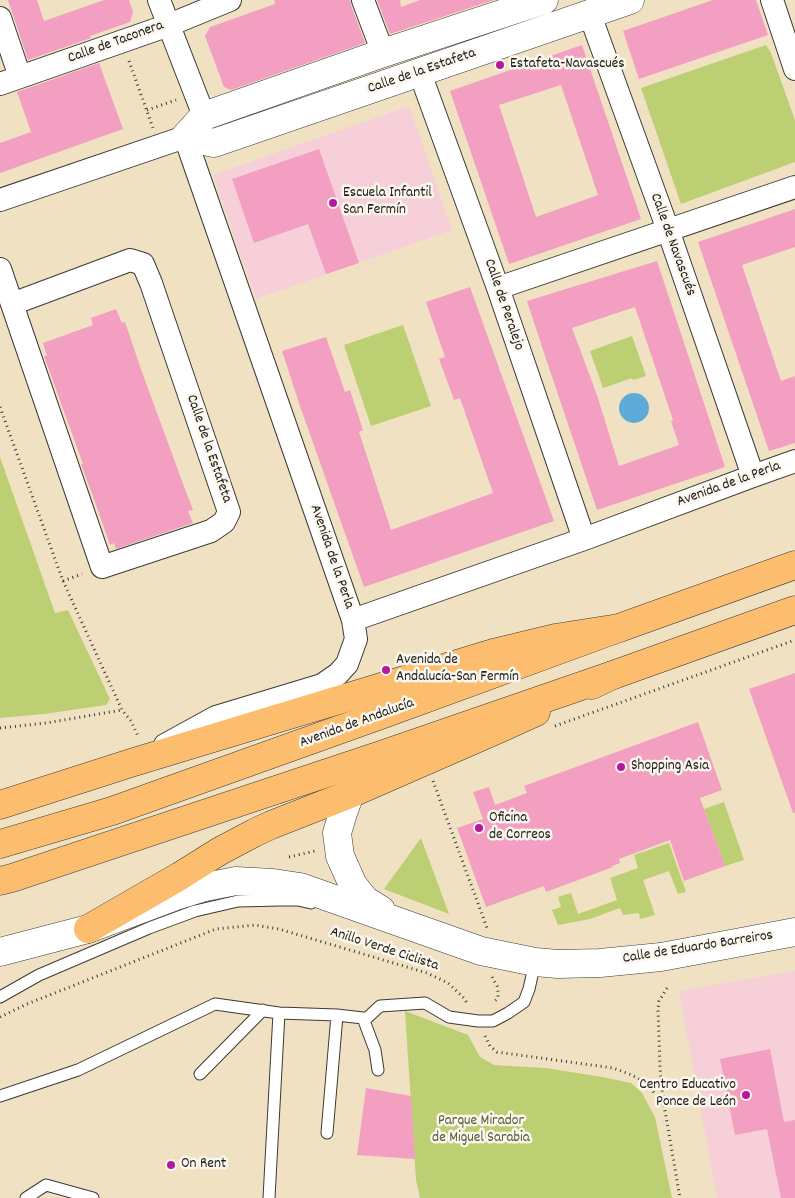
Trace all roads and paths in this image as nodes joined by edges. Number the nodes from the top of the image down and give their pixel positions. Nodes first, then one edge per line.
1 (159, 0) edge
2 (230, 0) edge
3 (363, 0) edge
4 (544, 0) edge
5 (630, 0) edge
6 (772, 0) edge
7 (590, 15) junction
8 (0, 18) edge
9 (168, 25) junction
10 (122, 41) junction
11 (383, 53) junction
12 (795, 69) edge
13 (420, 73) junction
14 (10, 81) edge
15 (199, 104) junction
16 (147, 110) junction
17 (185, 137) junction
18 (214, 143) junction
19 (160, 145) junction
20 (795, 187) edge
21 (0, 200) edge
22 (668, 230) junction
23 (0, 269) edge
24 (498, 288) junction
25 (12, 304) junction
26 (0, 407) edge
27 (795, 461) edge
28 (754, 476) junction
29 (584, 539) junction
30 (795, 565) edge
31 (795, 610) edge
32 (353, 620) junction
33 (618, 628) junction
34 (613, 675) junction
35 (122, 710) junction
36 (0, 728) edge
37 (137, 750) junction
38 (431, 776) dead end
39 (350, 794) junction
40 (0, 805) edge
41 (0, 844) edge
42 (322, 849) dead end
43 (289, 857) dead end
44 (0, 882) edge
45 (354, 906) junction
46 (396, 921) junction
47 (88, 929) junction
48 (487, 929) dead end
49 (795, 932) edge
50 (0, 952) edge
51 (535, 962) junction
52 (490, 974) dead end
53 (667, 988) dead end
54 (0, 997) edge
55 (263, 1010) junction
56 (279, 1013) junction
57 (337, 1015) junction
58 (0, 1017) edge
59 (363, 1018) junction
60 (476, 1018) junction
61 (378, 1070) dead end
62 (200, 1074) dead end
63 (0, 1096) edge
64 (664, 1105) junction
65 (326, 1133) dead end
66 (26, 1198) edge
67 (93, 1198) edge
68 (269, 1198) edge
69 (680, 1198) edge

1 - 9 street
2 - 9 street, Calle de Taconera
3 - 11 street
4 - 11 street, Calle de la Estafeta
5 - 7 street, Calle de la Estafeta
6 - 12 street
7 - 13 street, Calle de la Estafeta
7 - 22 street, Calle de Navascués
8 - 14 street
9 - 10 street, Calle de Taconera
9 - 15 street
10 - 14 street, Calle de Taconera
10 - 16 path
11 - 15 street, Calle de la Estafeta
13 - 18 street, Calle de la Estafeta
13 - 24 street, Calle de Peralejo
15 - 16 path
15 - 17 street, Calle de la Estafeta
15 - 18 street
16 - 19 path
17 - 18 street
17 - 19 street
17 - 32 street, Avenida de la Perla
19 - 21 street
20 - 22 street
22 - 24 street
22 - 28 street, Calle de Navascués
23 - 25 street, Calle de la Estafeta
24 - 29 street, Calle de Peralejo
25 - 25 street, Calle de la Estafeta
26 - 35 path
27 - 28 street, Avenida de la Perla
28 - 29 street, Avenida de la Perla
29 - 32 street, Avenida de la Perla
30 - 33 main road, Avenida de Andalucía
31 - 34 main road
32 - 37 street
33 - 37 main road
33 - 41 main road, Avenida de Andalucía
34 - 39 main road
34 - 44 main road
35 - 36 path
35 - 37 path
37 - 40 main road
38 - 48 path
39 - 46 street
39 - 47 main road
42 - 43 path
45 - 46 street
45 - 47 street
45 - 54 lane
46 - 51 street, Calle de Eduardo Barreiros
47 - 50 street
49 - 51 street, Calle de Eduardo Barreiros
51 - 60 lane
52 - 60 path
53 - 64 path
55 - 56 lane
55 - 62 lane
55 - 63 lane
56 - 57 lane
56 - 68 lane
57 - 59 lane
57 - 65 lane
58 - 60 path, Anillo Verde Ciclista
59 - 60 lane
59 - 61 lane
60 - 64 path, Anillo Verde Ciclista
64 - 69 path, Anillo Verde Ciclista
66 - 67 lane

